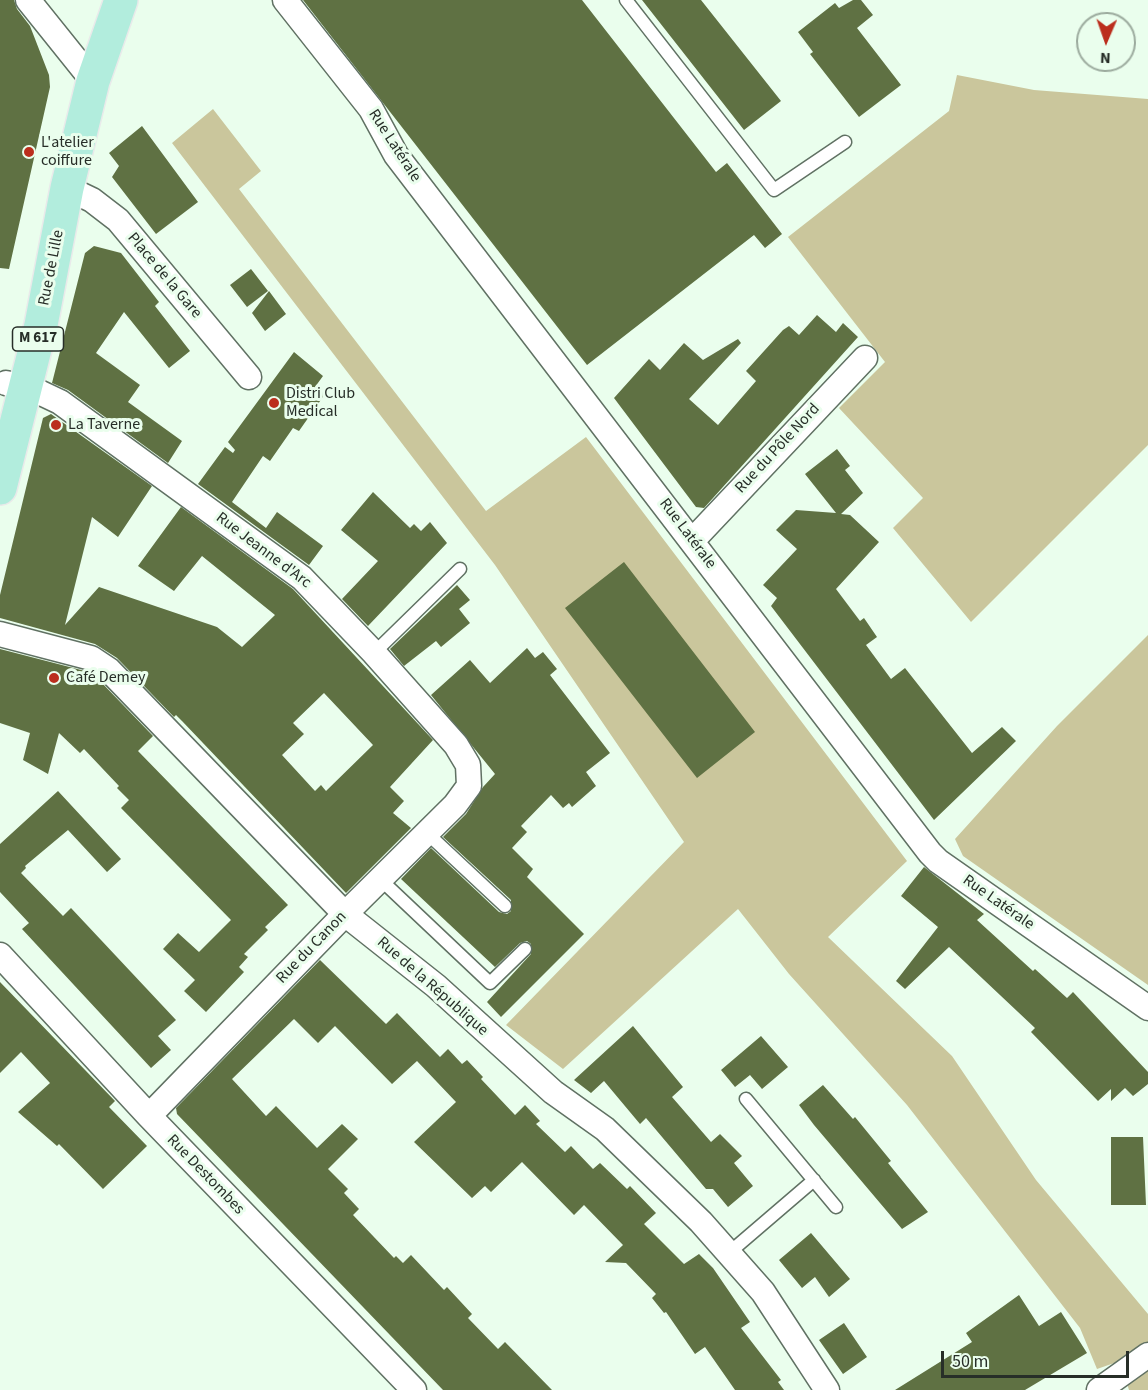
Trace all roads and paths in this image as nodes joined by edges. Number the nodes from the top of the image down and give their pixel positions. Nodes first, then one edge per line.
1 (28, 0) edge
2 (103, 0) edge
3 (121, 0) edge
4 (285, 0) edge
5 (626, 0) edge
6 (93, 81) junction
7 (845, 142) dead end
8 (67, 188) junction
9 (865, 358) dead end
10 (249, 377) dead end
11 (10, 404) edge
12 (0, 488) edge
13 (692, 541) junction
14 (460, 569) dead end
15 (0, 634) edge
16 (375, 653) junction
17 (470, 776) joint
18 (428, 834) junction
19 (380, 879) junction
20 (505, 906) dead end
21 (345, 914) junction
22 (525, 949) dead end
23 (0, 955) edge
24 (1148, 1008) edge
25 (746, 1099) dead end
26 (149, 1116) junction
27 (814, 1180) junction
28 (836, 1207) dead end
29 (730, 1252) junction
30 (1148, 1355) edge
31 (414, 1390) edge
32 (827, 1390) edge
33 (1099, 1390) edge

1 - 6 street
2 - 6 main road, Rue de Lille / M 617
3 - 6 main road, Rue de Lille / M 617
4 - 13 street, Rue Latérale
5 - 7 lane
6 - 8 main road, Rue de Lille / M 617
8 - 10 street, Place de la Gare
8 - 11 main road, Rue de Lille / M 617
9 - 13 street, Rue du Pôle Nord
11 - 12 main road, Rue de Lille / M 617
11 - 16 street, Rue Jeanne d'Arc
13 - 24 street, Rue Latérale
14 - 16 lane
15 - 21 street, Rue de la République
16 - 17 street, Rue Jeanne d'Arc
17 - 18 street, Rue du Canon
18 - 19 street, Rue du Canon
18 - 20 lane
19 - 21 street, Rue du Canon
19 - 22 lane
21 - 26 street, Rue du Canon
21 - 29 street, Rue de la République
23 - 26 street, Rue Destombes
25 - 27 lane
26 - 31 street, Rue Destombes
27 - 28 lane
27 - 29 lane
29 - 32 street, Rue de la République
30 - 33 street

